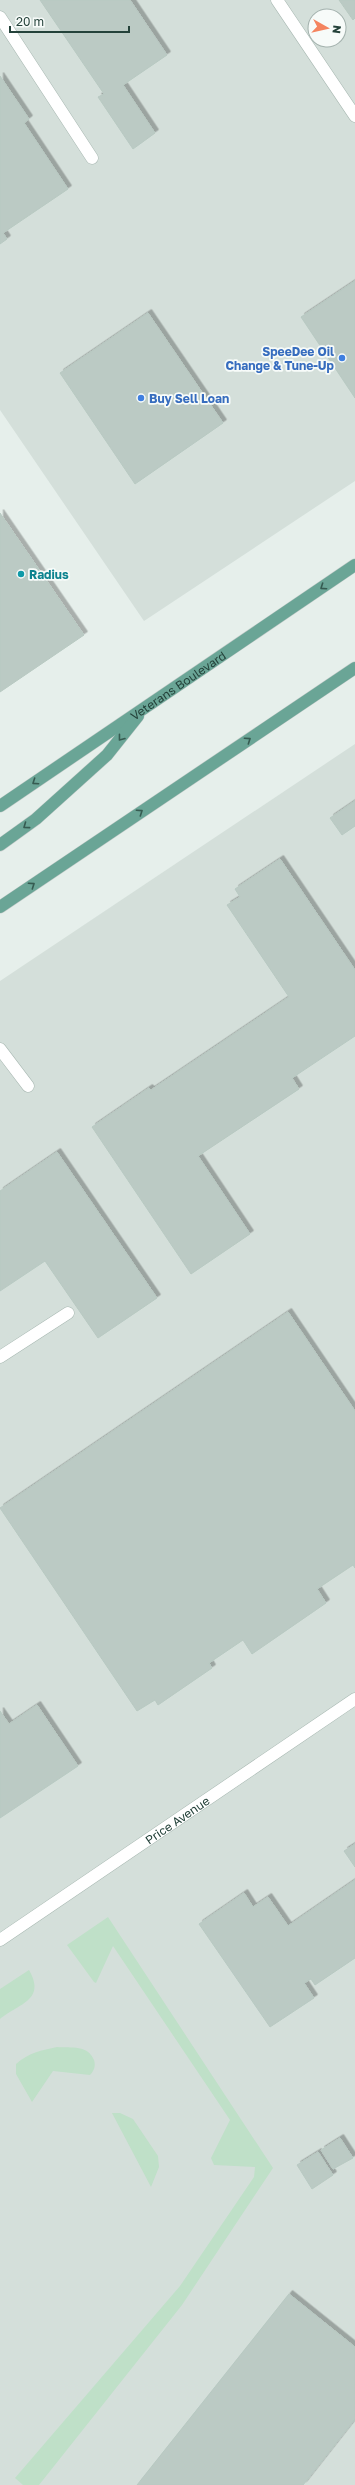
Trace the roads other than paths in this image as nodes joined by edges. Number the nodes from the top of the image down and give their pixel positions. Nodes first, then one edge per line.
1 (277, 0) edge
2 (0, 17) edge
3 (355, 116) edge
4 (92, 158) dead end
5 (355, 565) edge
6 (355, 668) edge
7 (145, 707) junction
8 (0, 806) edge
9 (0, 845) edge
10 (0, 907) edge
11 (0, 1049) edge
12 (28, 1086) dead end
13 (68, 1313) dead end
14 (0, 1357) edge
15 (355, 1699) edge
16 (0, 1940) edge

1 - 3 street
2 - 4 street
5 -> 7 main road, Veterans Boulevard
10 -> 6 main road
7 -> 8 main road, Veterans Boulevard
7 -> 9 main road
11 - 12 street
13 - 14 street
15 - 16 street, Price Avenue

